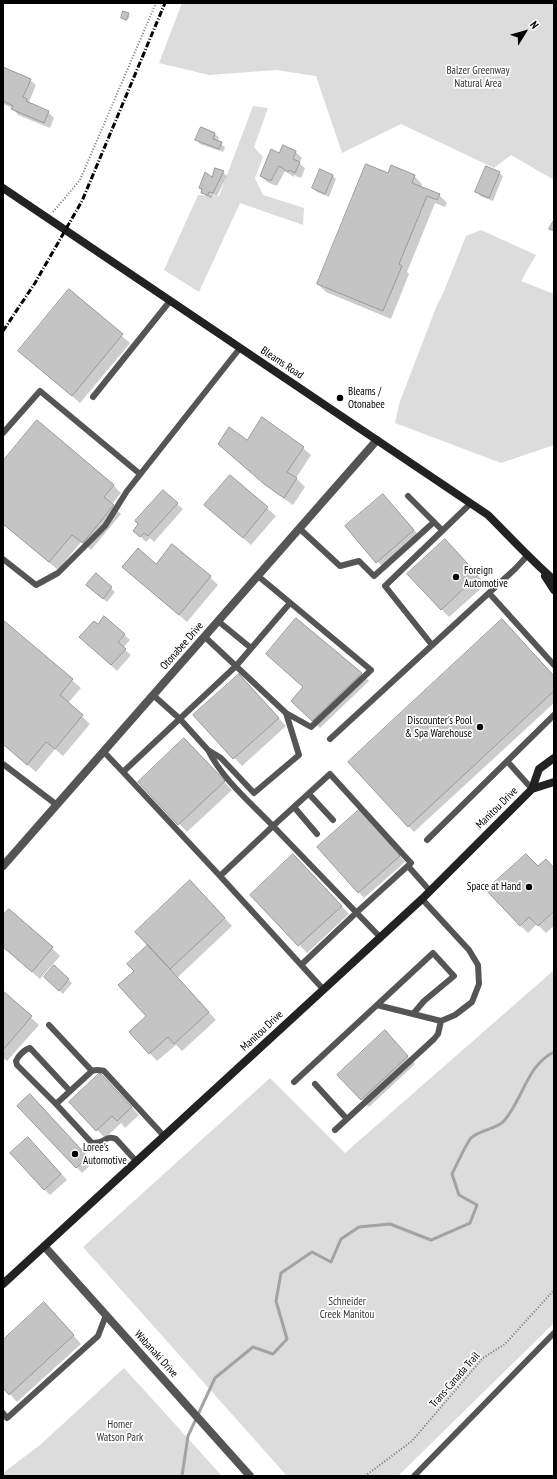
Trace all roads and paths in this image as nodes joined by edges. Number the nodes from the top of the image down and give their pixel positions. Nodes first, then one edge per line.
1 (156, 3) edge
2 (3, 188) edge
3 (48, 219) junction
4 (170, 301) junction
5 (240, 348) junction
6 (93, 397) dead end
7 (3, 432) edge
8 (377, 440) junction
9 (140, 474) junction
10 (408, 496) dead end
11 (470, 504) junction
12 (434, 522) junction
13 (300, 529) junction
14 (442, 530) junction
15 (528, 555) junction
16 (3, 559) edge
17 (539, 567) junction
18 (258, 576) junction
19 (554, 580) edge
20 (554, 590) edge
21 (489, 593) junction
22 (290, 603) junction
23 (218, 621) junction
24 (205, 637) junction
25 (432, 645) junction
26 (251, 648) junction
27 (554, 665) edge
28 (236, 666) junction
29 (153, 695) junction
30 (286, 712) junction
31 (554, 715) edge
32 (180, 718) junction
33 (330, 739) dead end
34 (208, 750) junction
35 (104, 752) junction
36 (554, 758) edge
37 (507, 761) junction
38 (3, 764) edge
39 (123, 772) junction
40 (554, 782) edge
41 (532, 789) junction
42 (309, 794) junction
43 (57, 805) junction
44 (294, 807) junction
45 (333, 820) dead end
46 (273, 826) junction
47 (317, 834) dead end
48 (427, 840) dead end
49 (3, 866) edge
50 (408, 866) junction
51 (220, 876) junction
52 (430, 891) junction
53 (422, 898) junction
54 (357, 912) junction
55 (380, 937) junction
56 (301, 965) junction
57 (323, 990) junction
58 (377, 1005) junction
59 (413, 1014) junction
60 (442, 1021) junction
61 (49, 1025) dead end
62 (92, 1071) junction
63 (294, 1082) dead end
64 (315, 1084) dead end
65 (70, 1091) junction
66 (56, 1104) junction
67 (347, 1119) junction
68 (335, 1130) dead end
69 (164, 1136) junction
70 (136, 1161) junction
71 (45, 1247) junction
72 (3, 1284) edge
73 (554, 1290) edge
74 (106, 1315) junction
75 (554, 1333) edge
76 (3, 1413) edge
77 (250, 1476) edge
78 (365, 1476) edge
79 (414, 1476) edge

1 - 3 path
2 - 3 main road, Bleams Road
3 - 4 main road, Bleams Road
4 - 5 main road, Bleams Road
4 - 6 lane
5 - 8 main road, Bleams Road
5 - 9 lane
7 - 9 lane
8 - 11 main road, Bleams Road
8 - 13 street, Otonabee Drive
9 - 16 lane
10 - 12 lane
11 - 14 lane
11 - 15 main road, Bleams Road
12 - 13 lane
12 - 14 lane
13 - 18 street, Otonabee Drive
14 - 25 lane
15 - 17 main road, Bleams Road
15 - 21 lane
17 - 19 main road, Bleams Road
17 - 20 main road, Bleams Road
18 - 22 lane
18 - 23 street, Otonabee Drive
21 - 25 lane
21 - 27 lane
22 - 26 lane
22 - 30 lane
23 - 24 street, Otonabee Drive
23 - 26 lane
24 - 28 lane
24 - 29 street, Otonabee Drive
25 - 33 lane
26 - 28 lane
28 - 30 lane
28 - 32 lane
29 - 32 lane
29 - 35 street, Otonabee Drive
30 - 34 lane
31 - 37 lane
32 - 34 lane
32 - 39 lane
34 - 46 lane
35 - 39 lane
35 - 43 street, Otonabee Drive
36 - 41 main road, Manitou Drive
37 - 41 lane
37 - 48 lane
38 - 43 lane
39 - 51 lane
40 - 41 main road, Manitou Drive
41 - 52 main road, Manitou Drive
42 - 44 lane
42 - 45 lane
42 - 50 lane
43 - 49 street, Otonabee Drive
44 - 46 lane
44 - 47 lane
46 - 51 lane
46 - 54 lane
50 - 52 lane
50 - 54 lane
51 - 56 lane
52 - 53 main road, Manitou Drive
53 - 55 main road, Manitou Drive
53 - 60 lane
54 - 55 lane
54 - 56 lane
55 - 57 main road, Manitou Drive
56 - 57 lane
57 - 69 main road, Manitou Drive
58 - 59 lane
58 - 59 lane
58 - 63 lane
59 - 60 lane
60 - 67 lane
61 - 62 lane
62 - 65 lane
62 - 69 lane
64 - 67 lane
65 - 66 lane
65 - 66 lane
66 - 70 lane
67 - 68 lane
69 - 70 main road, Manitou Drive
70 - 71 main road, Manitou Drive
71 - 72 main road, Manitou Drive
71 - 74 street, Wabanaki Drive
73 - 78 path, Trans-Canada Trail
74 - 76 lane
74 - 77 street, Wabanaki Drive
75 - 79 lane

